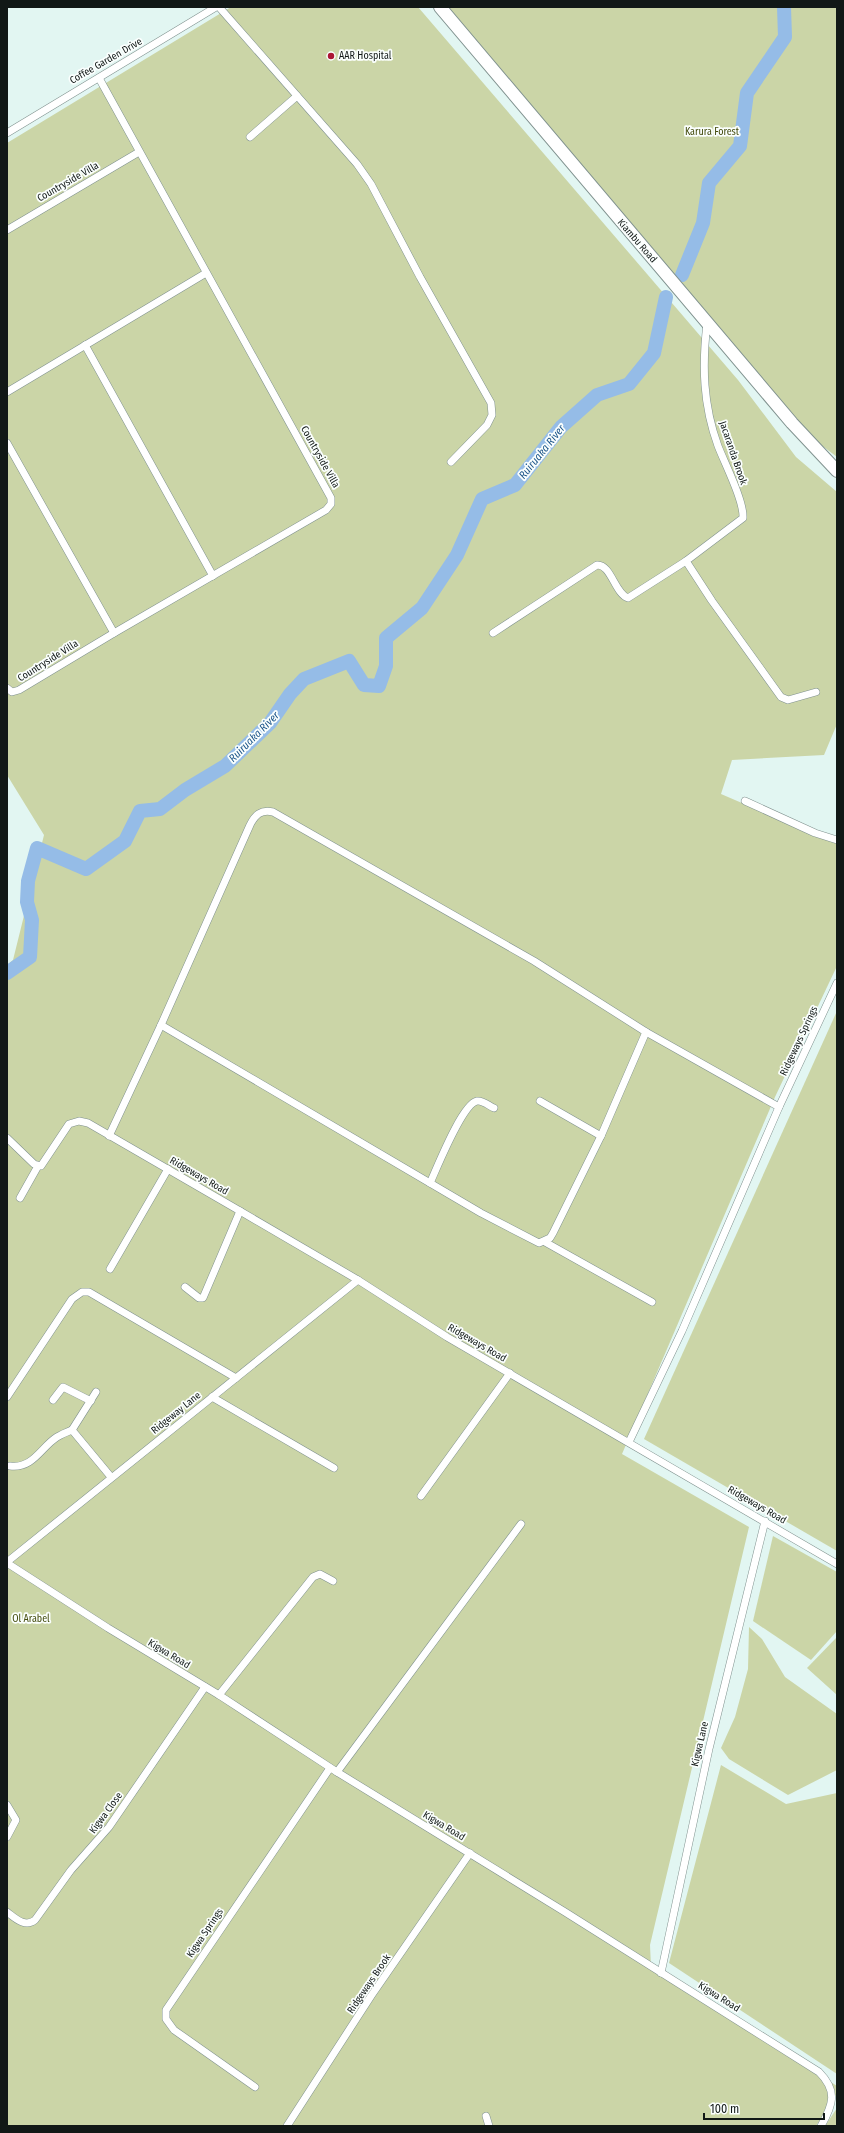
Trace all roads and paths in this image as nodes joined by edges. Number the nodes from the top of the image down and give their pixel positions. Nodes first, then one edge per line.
1 (216, 7) edge
2 (220, 7) edge
3 (440, 7) edge
4 (99, 78) junction
5 (297, 96) junction
6 (7, 133) edge
7 (250, 137) dead end
8 (139, 152) junction
9 (7, 230) edge
10 (206, 273) junction
11 (707, 323) junction
12 (85, 345) junction
13 (7, 392) edge
14 (7, 443) edge
15 (451, 462) dead end
16 (837, 471) edge
17 (686, 561) junction
18 (213, 576) junction
19 (114, 632) junction
20 (493, 633) dead end
21 (7, 688) edge
22 (816, 692) dead end
23 (745, 801) dead end
24 (837, 840) edge
25 (837, 984) edge
26 (161, 1025) junction
27 (646, 1032) junction
28 (540, 1101) dead end
29 (779, 1107) junction
30 (494, 1108) dead end
31 (109, 1136) junction
32 (601, 1136) junction
33 (7, 1138) edge
34 (38, 1166) junction
35 (168, 1169) junction
36 (430, 1183) junction
37 (20, 1198) dead end
38 (240, 1210) junction
39 (545, 1242) junction
40 (110, 1269) dead end
41 (358, 1280) junction
42 (185, 1287) dead end
43 (652, 1302) dead end
44 (510, 1373) junction
45 (236, 1378) junction
46 (96, 1392) dead end
47 (7, 1397) edge
48 (212, 1397) junction
49 (53, 1400) dead end
50 (91, 1401) junction
51 (72, 1430) junction
52 (629, 1442) junction
53 (10, 1466) dead end
54 (334, 1468) dead end
55 (111, 1477) junction
56 (421, 1496) dead end
57 (765, 1522) junction
58 (521, 1524) dead end
59 (7, 1563) edge
60 (837, 1564) edge
61 (333, 1581) dead end
62 (205, 1686) junction
63 (219, 1695) junction
64 (330, 1768) junction
65 (337, 1772) junction
66 (7, 1805) edge
67 (7, 1837) edge
68 (470, 1853) junction
69 (7, 1912) edge
70 (661, 1973) junction
71 (255, 2087) dead end
72 (486, 2116) dead end
73 (287, 2126) edge
74 (488, 2126) edge
75 (821, 2126) edge

1 - 4 street, Coffee Garden Drive
2 - 5 street
3 - 11 highway, Kiambu Road
4 - 6 street, Coffee Garden Drive
4 - 8 street, Countryside Villa
5 - 7 street
5 - 15 street
8 - 9 street, Countryside Villa
8 - 10 street, Countryside Villa
10 - 12 street
10 - 18 street, Countryside Villa
11 - 16 highway, Kiambu Road
11 - 17 street, Jacaranda Brook
12 - 13 street
12 - 18 street
14 - 19 street
17 - 20 street, Jacaranda Brook
17 - 22 street
18 - 19 street, Countryside Villa
19 - 21 street, Countryside Villa
23 - 24 street
25 - 29 street, Ridgeways Springs
26 - 27 street
26 - 31 street
26 - 36 street
27 - 29 street
27 - 32 street
28 - 32 street
29 - 52 street, Ridgeways Springs
30 - 36 street
31 - 34 street, Ridgeways Road
31 - 35 street, Ridgeways Road
32 - 39 street
33 - 34 street
34 - 37 street
35 - 38 street, Ridgeways Road
35 - 40 street
36 - 39 street
38 - 41 street, Ridgeways Road
38 - 42 street
39 - 43 street
41 - 44 street, Ridgeways Road
41 - 45 street, Ridgeway Lane
44 - 52 street, Ridgeways Road
44 - 56 street
45 - 47 street
45 - 48 street, Ridgeway Lane
46 - 50 street
48 - 54 street
48 - 55 street, Ridgeway Lane
49 - 50 street
50 - 51 street
51 - 53 street
51 - 55 street
52 - 57 street, Ridgeways Road
55 - 59 street, Ridgeway Lane
57 - 60 street, Ridgeways Road
57 - 70 street, Kigwa Lane
58 - 65 street
59 - 62 street, Kigwa Road
61 - 63 street
62 - 63 street, Kigwa Road
62 - 69 street, Kigwa Close
63 - 64 street, Kigwa Road
64 - 65 street, Kigwa Road
64 - 71 street, Kigwa Springs
65 - 68 street, Kigwa Road
66 - 67 street
68 - 70 street, Kigwa Road
68 - 73 street, Ridgeways Brook
70 - 75 street, Kigwa Road
72 - 74 street

